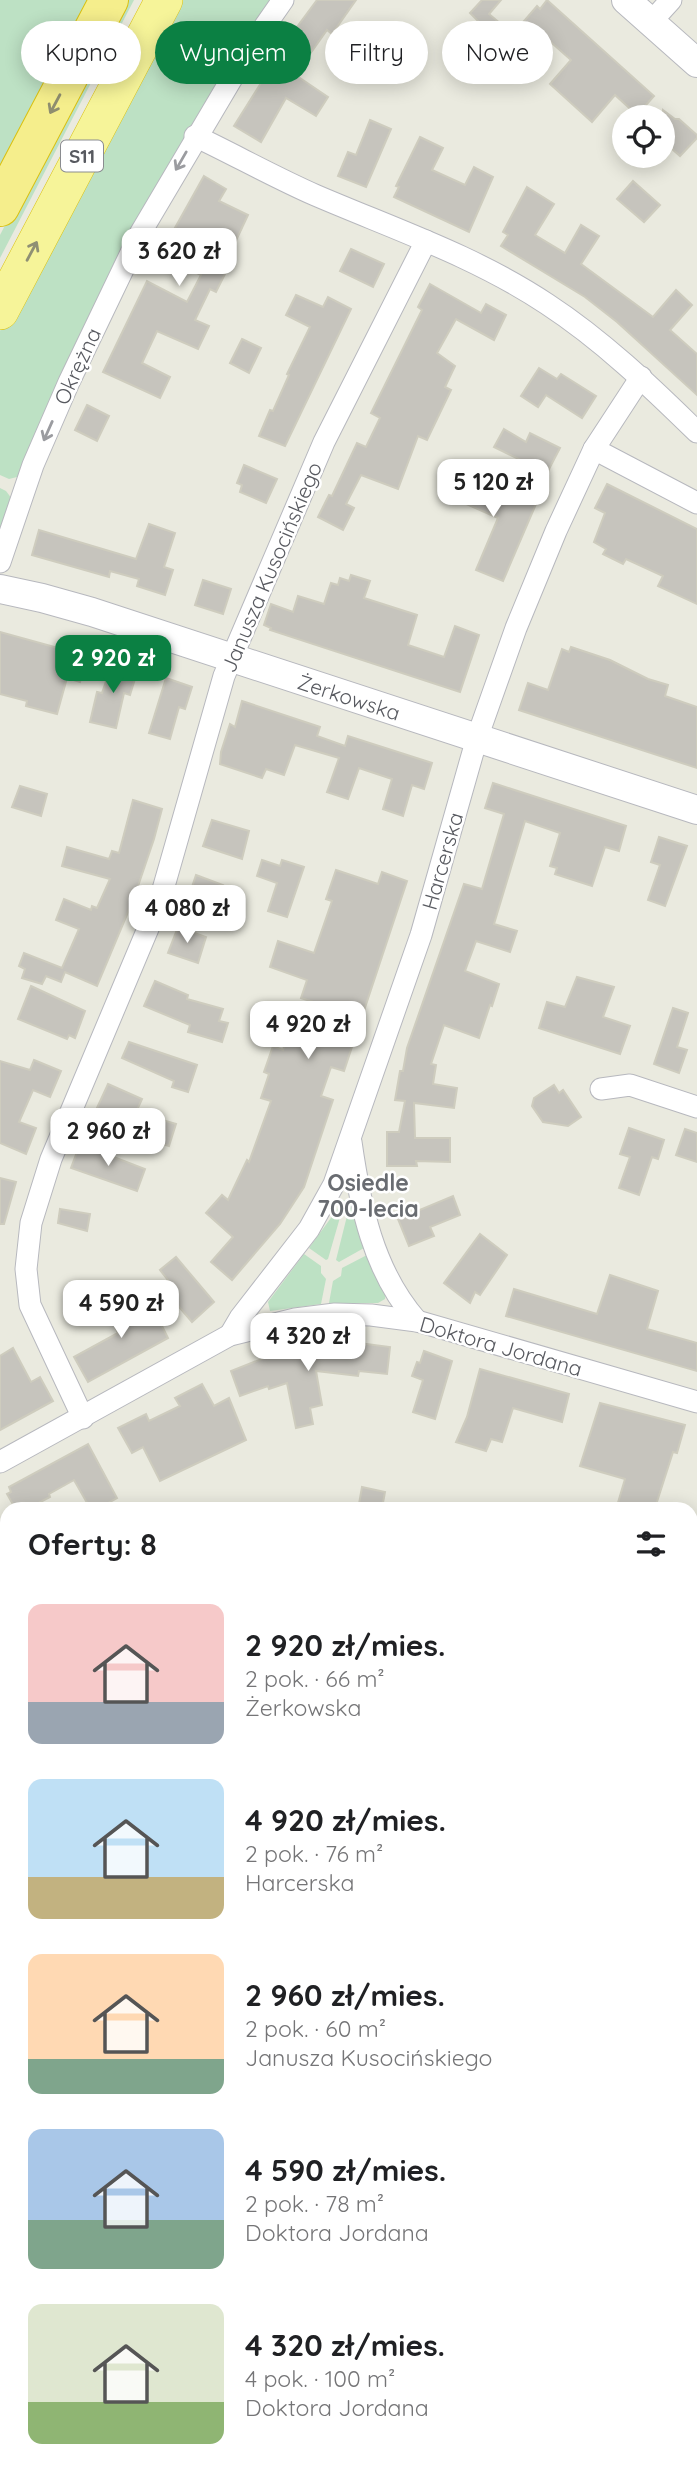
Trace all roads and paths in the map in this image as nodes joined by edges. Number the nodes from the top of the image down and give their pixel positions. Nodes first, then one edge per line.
1 (109, 0) edge
2 (164, 0) edge
3 (283, 0) edge
4 (626, 0) edge
5 (671, 0) edge
6 (651, 22) junction
7 (697, 63) edge
8 (195, 136) junction
9 (0, 207) edge
10 (426, 241) junction
11 (0, 311) edge
12 (641, 377) junction
13 (697, 432) edge
14 (594, 449) junction
15 (697, 503) edge
16 (0, 562) edge
17 (0, 589) edge
18 (233, 659) junction
19 (477, 738) junction
20 (697, 810) edge
21 (601, 1089) dead end
22 (697, 1107) edge
23 (351, 1139) junction
24 (417, 1321) junction
25 (230, 1335) junction
26 (697, 1402) edge
27 (83, 1418) junction
28 (0, 1462) edge

1 -> 9 highway, S11
11 -> 2 highway, S11
3 - 8 street, Okrężna
4 - 6 street
5 - 6 street
6 - 7 street
8 - 10 street
8 -> 16 street, Okrężna
10 - 12 street
10 - 18 street, Janusza Kusocińskiego
12 - 13 street
12 - 14 street, Harcerska
14 - 15 street
14 - 19 street, Harcerska
17 - 18 street, Żerkowska
18 - 19 street, Żerkowska
18 - 27 street, Janusza Kusocińskiego
19 - 20 street, Żerkowska
19 - 23 street, Harcerska
21 - 22 street
23 - 24 street
23 - 25 street, Harcerska
24 - 25 street, Doktora Jordana
24 - 26 street, Doktora Jordana
25 - 27 street, Doktora Jordana
27 - 28 street, Doktora Jordana

